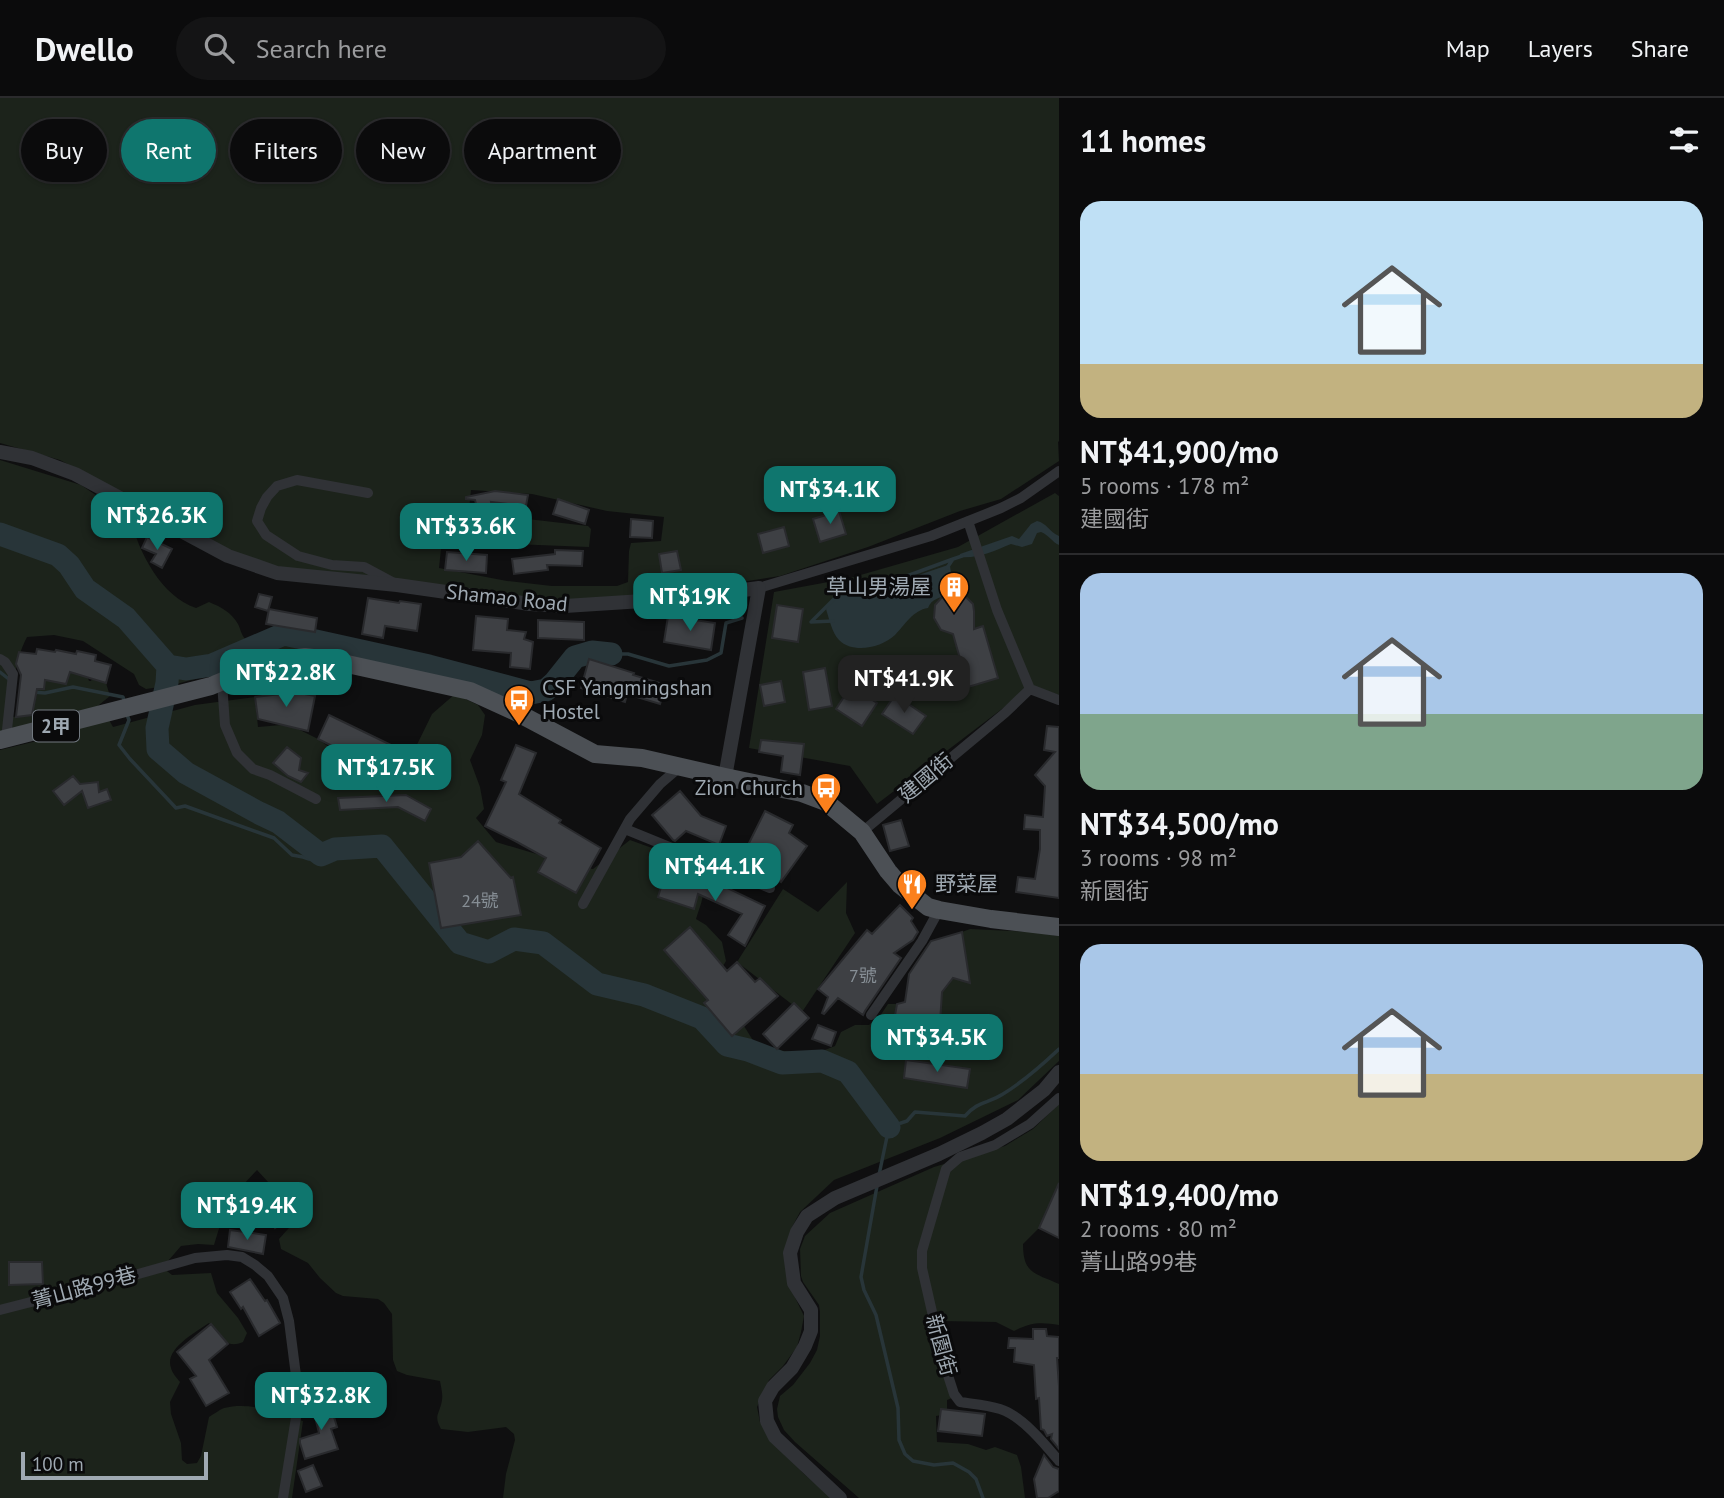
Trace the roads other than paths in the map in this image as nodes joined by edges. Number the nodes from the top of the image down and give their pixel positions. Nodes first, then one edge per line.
1 (0, 452) edge
2 (1059, 471) edge
3 (368, 493) dead end
4 (968, 521) junction
5 (397, 585) junction
6 (759, 588) junction
7 (0, 659) edge
8 (217, 684) junction
9 (1030, 690) junction
10 (1059, 701) edge
11 (3, 740) edge
12 (681, 766) junction
13 (725, 778) junction
14 (317, 799) dead end
15 (625, 829) junction
16 (862, 832) junction
17 (770, 888) dead end
18 (583, 904) dead end
19 (939, 910) junction
20 (1059, 927) edge
21 (871, 1015) dead end
22 (1059, 1072) edge
23 (1059, 1098) edge
24 (939, 1154) junction
25 (946, 1169) junction
26 (0, 1311) edge
27 (1059, 1461) edge
28 (283, 1498) edge
29 (839, 1498) edge

1 - 5 street, Shamao Road
2 - 4 street, Shamao Road
3 - 5 street
4 - 6 street, Shamao Road
4 - 9 street
5 - 6 street, Shamao Road
6 - 13 street
7 - 11 street
8 - 11 main road, 2甲
8 - 12 main road, 2甲
8 - 14 street
9 - 10 street
9 - 16 street, 建國街
12 - 13 main road, 2甲
12 - 15 street
13 - 16 main road, 2甲
15 - 17 street
15 - 18 street
16 - 19 main road, 2甲
19 - 20 main road, 2甲
19 - 21 street
22 - 24 street
23 - 25 street
24 - 25 street
24 - 29 street
25 - 27 street, 新園街
26 - 28 street, 菁山路99巷

